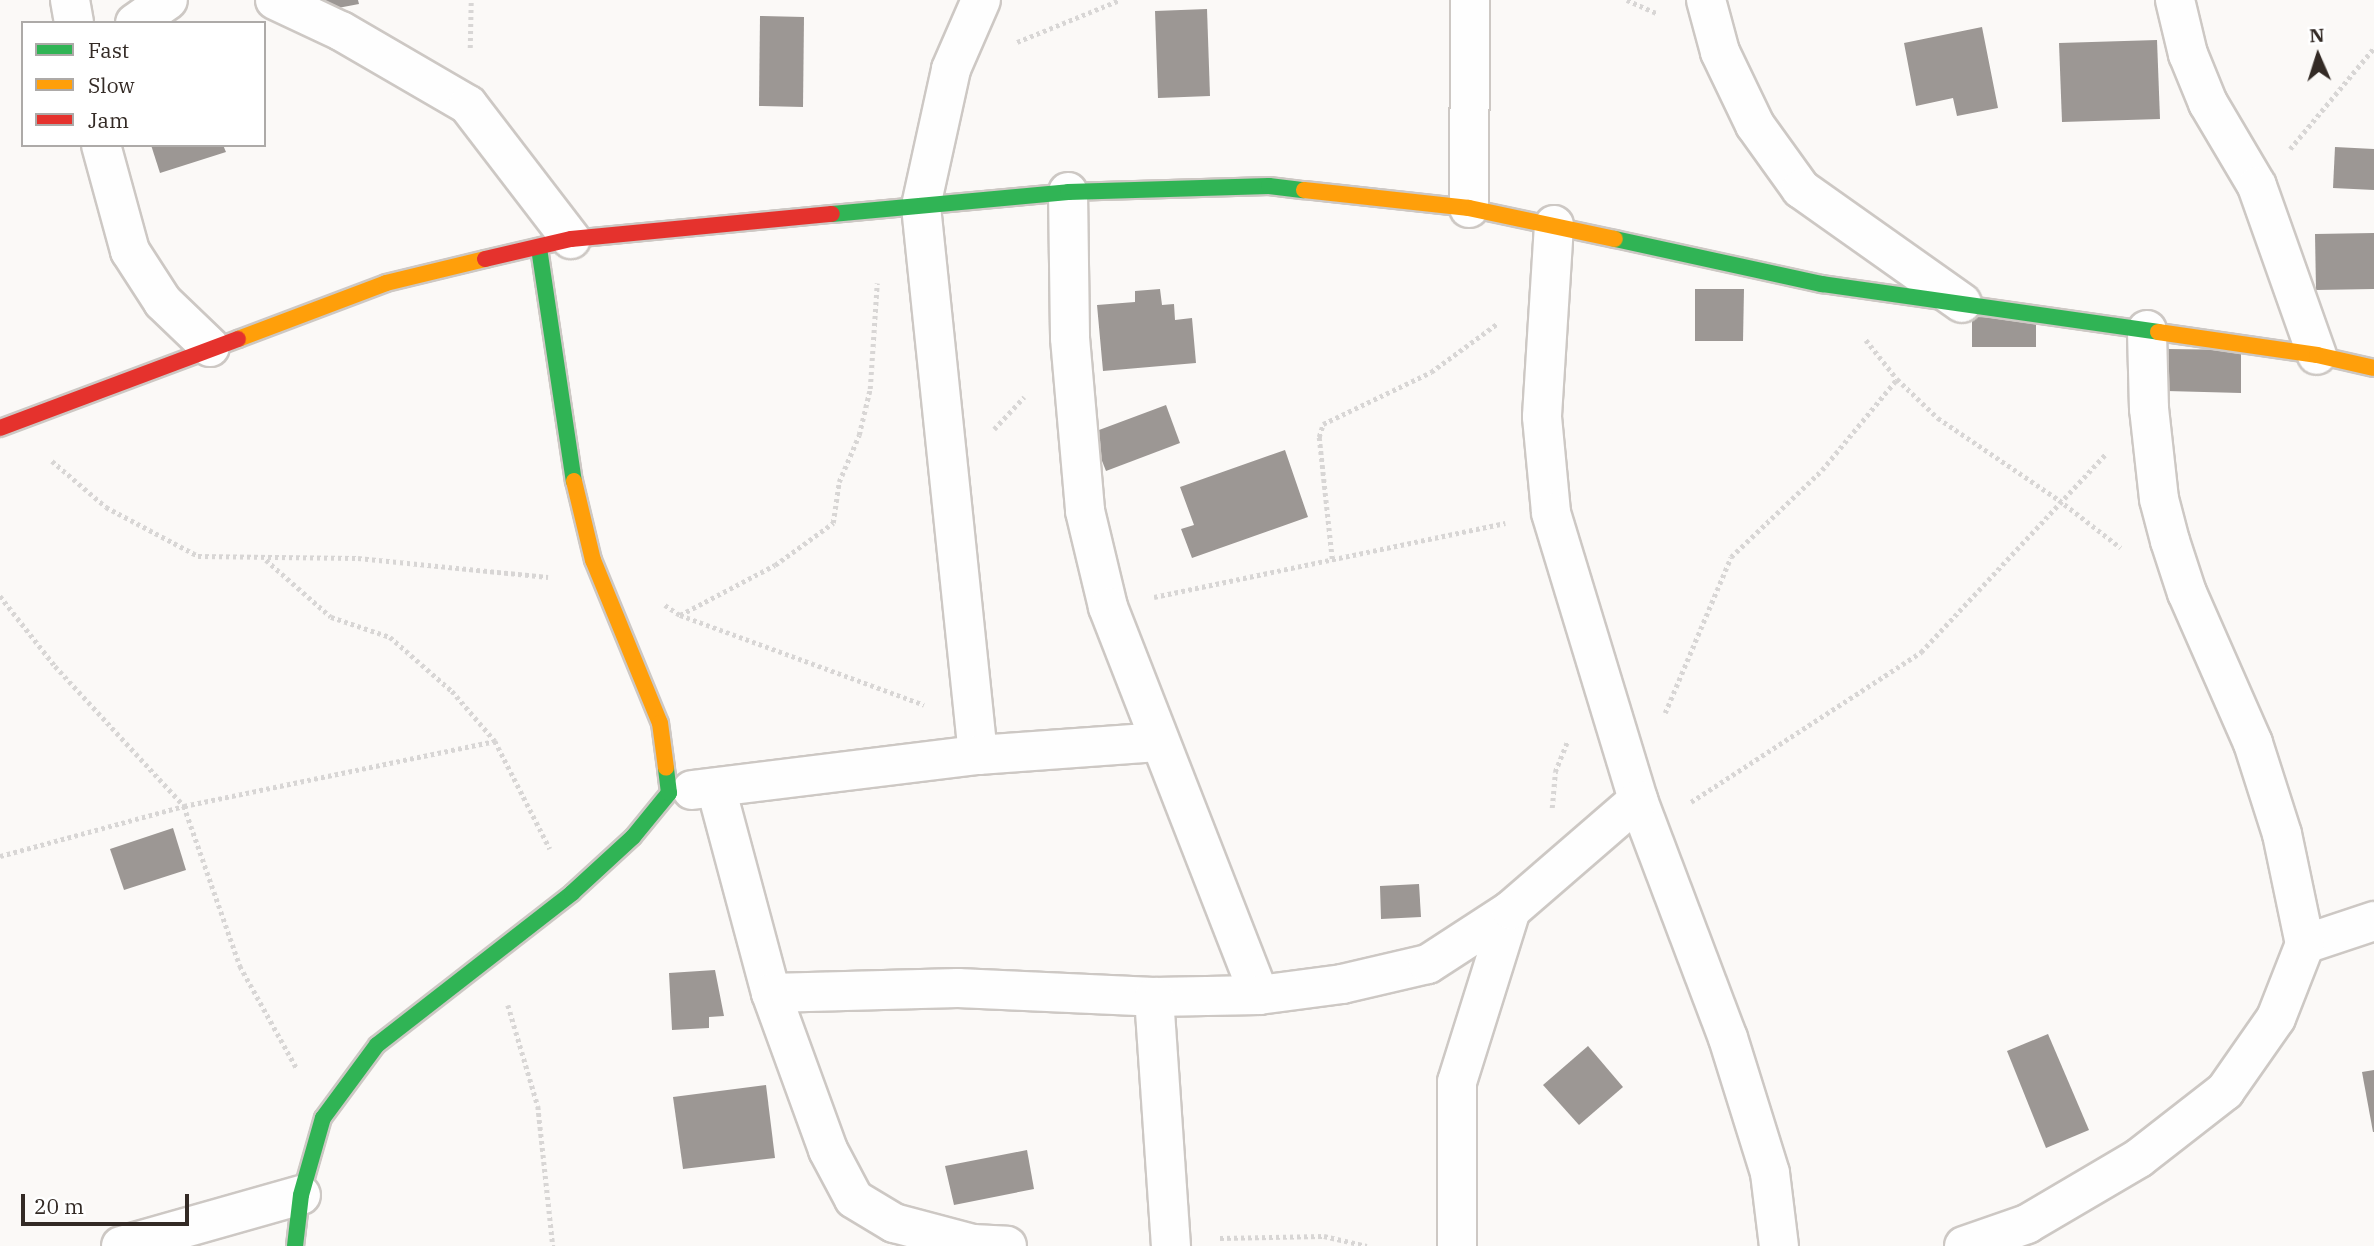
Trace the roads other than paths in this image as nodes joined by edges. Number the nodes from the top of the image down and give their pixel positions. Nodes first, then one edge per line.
1 (70, 0) edge
2 (168, 0) edge
3 (275, 0) edge
4 (981, 0) edge
5 (1470, 0) edge
6 (1706, 0) edge
7 (2175, 0) edge
8 (74, 21) edge
9 (138, 21) edge
10 (103, 147) edge
11 (1068, 192) junction
12 (921, 206) junction
13 (1469, 208) junction
14 (1554, 225) junction
15 (555, 244) junction
16 (1962, 303) junction
17 (2147, 330) junction
18 (210, 347) junction
19 (2318, 355) junction
20 (2374, 368) edge
21 (7, 426) edge
22 (976, 739) junction
23 (1158, 742) junction
24 (716, 788) junction
25 (669, 793) junction
26 (1639, 803) junction
27 (1511, 910) junction
28 (2374, 921) edge
29 (2305, 944) junction
30 (771, 993) junction
31 (1259, 995) junction
32 (1154, 998) junction
33 (301, 1195) junction
34 (1171, 1245) edge
35 (121, 1246) edge
36 (295, 1246) edge
37 (1007, 1246) edge
38 (1457, 1246) edge
39 (1779, 1246) edge
40 (1964, 1246) edge

1 - 8 street
2 - 9 street
3 - 15 street
4 - 12 street
5 - 13 street
6 - 16 street
7 - 19 street
10 - 18 street
11 - 12 street
11 - 13 street
11 - 23 street
12 - 15 street
12 - 22 street
13 - 14 street
14 - 16 street
14 - 26 street
15 - 18 street
15 - 25 street
16 - 17 street
17 - 19 street
17 - 29 street
18 - 21 street
19 - 20 street
22 - 23 street
22 - 24 street
23 - 31 street
24 - 25 street
24 - 30 street
25 - 33 street
26 - 27 street
26 - 39 street
27 - 31 street
27 - 38 street
28 - 29 street
29 - 40 street
30 - 32 street
30 - 37 street
31 - 32 street
32 - 34 street
33 - 35 street
33 - 36 street

